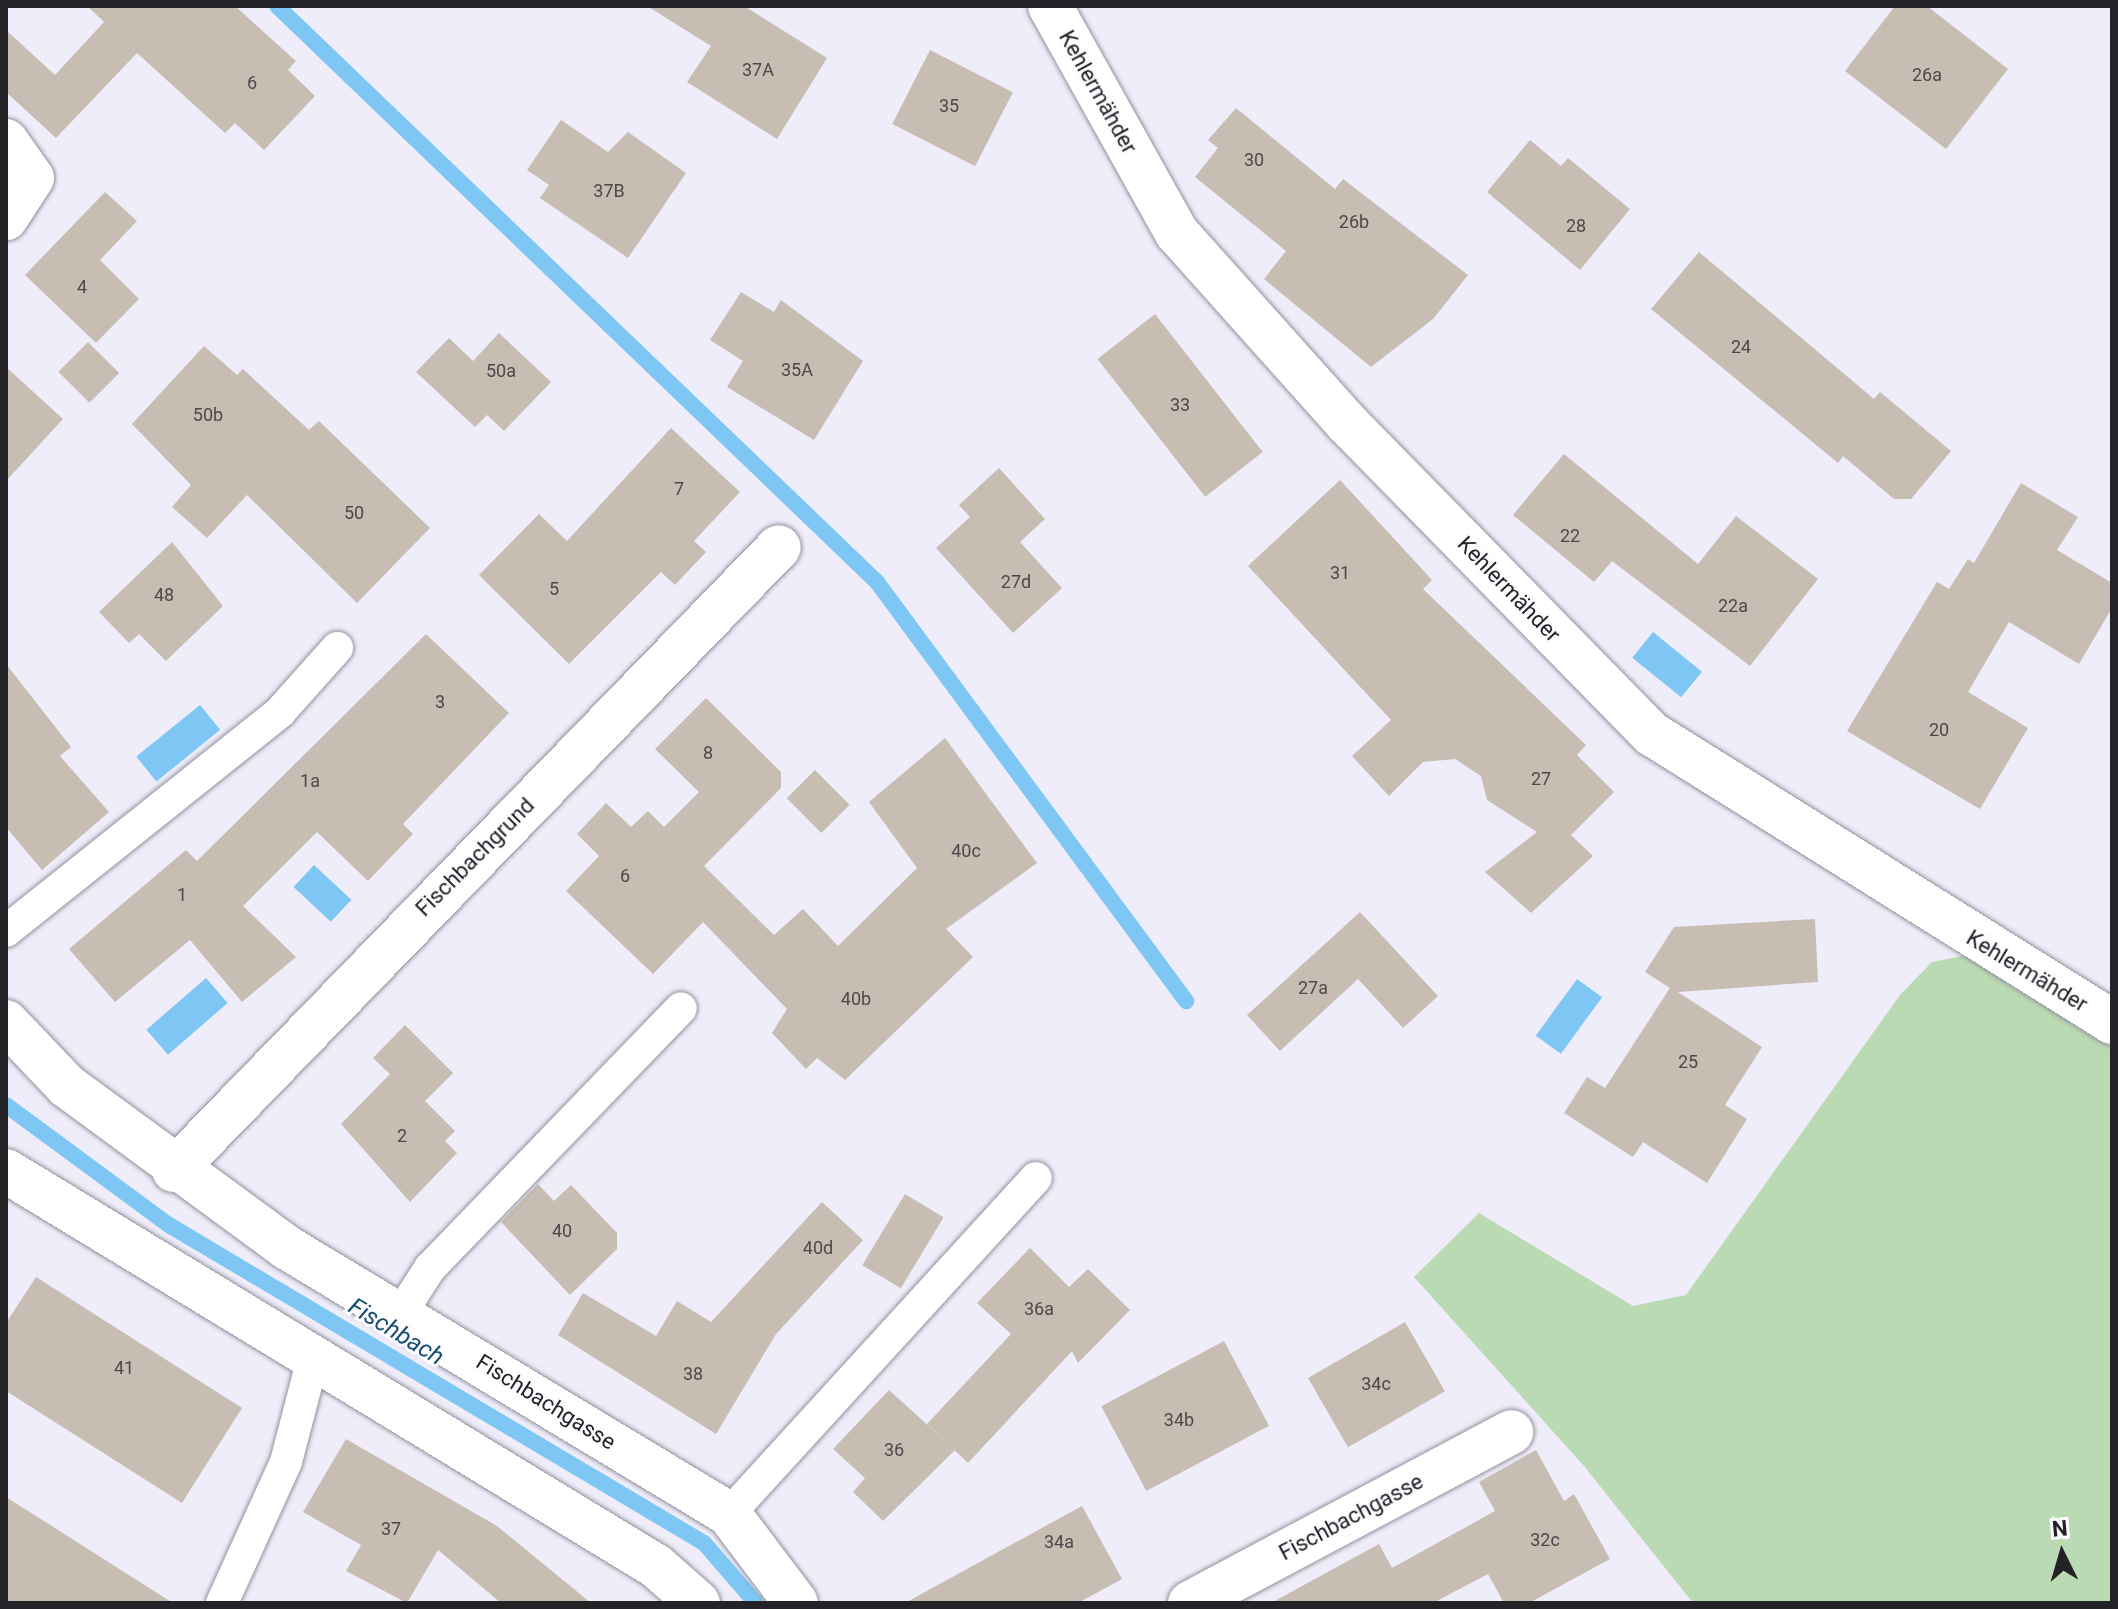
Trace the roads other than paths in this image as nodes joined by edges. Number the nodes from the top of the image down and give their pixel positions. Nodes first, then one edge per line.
1 (1050, 6) edge
2 (6, 141) edge
3 (6, 218) edge
4 (779, 547) dead end
5 (337, 648) dead end
6 (6, 931) edge
7 (681, 1008) dead end
8 (6, 1022) edge
9 (2112, 1022) edge
10 (174, 1170) junction
11 (6, 1171) edge
12 (1036, 1178) dead end
13 (401, 1313) junction
14 (313, 1358) junction
15 (1511, 1432) dead end
16 (729, 1514) junction
17 (222, 1603) edge
18 (698, 1603) edge
19 (796, 1603) edge
20 (1190, 1603) edge

1 - 9 street, Kehlermähder
2 - 3 street
4 - 10 street, Fischbachgrund
5 - 6 lane
7 - 13 lane
8 - 10 street, Fischbachgasse
10 - 13 street, Fischbachgasse
11 - 14 street
12 - 16 lane
13 - 16 street, Fischbachgasse
14 - 17 lane
14 - 18 street
15 - 20 street, Fischbachgasse
16 - 19 street, Fischbachgasse

